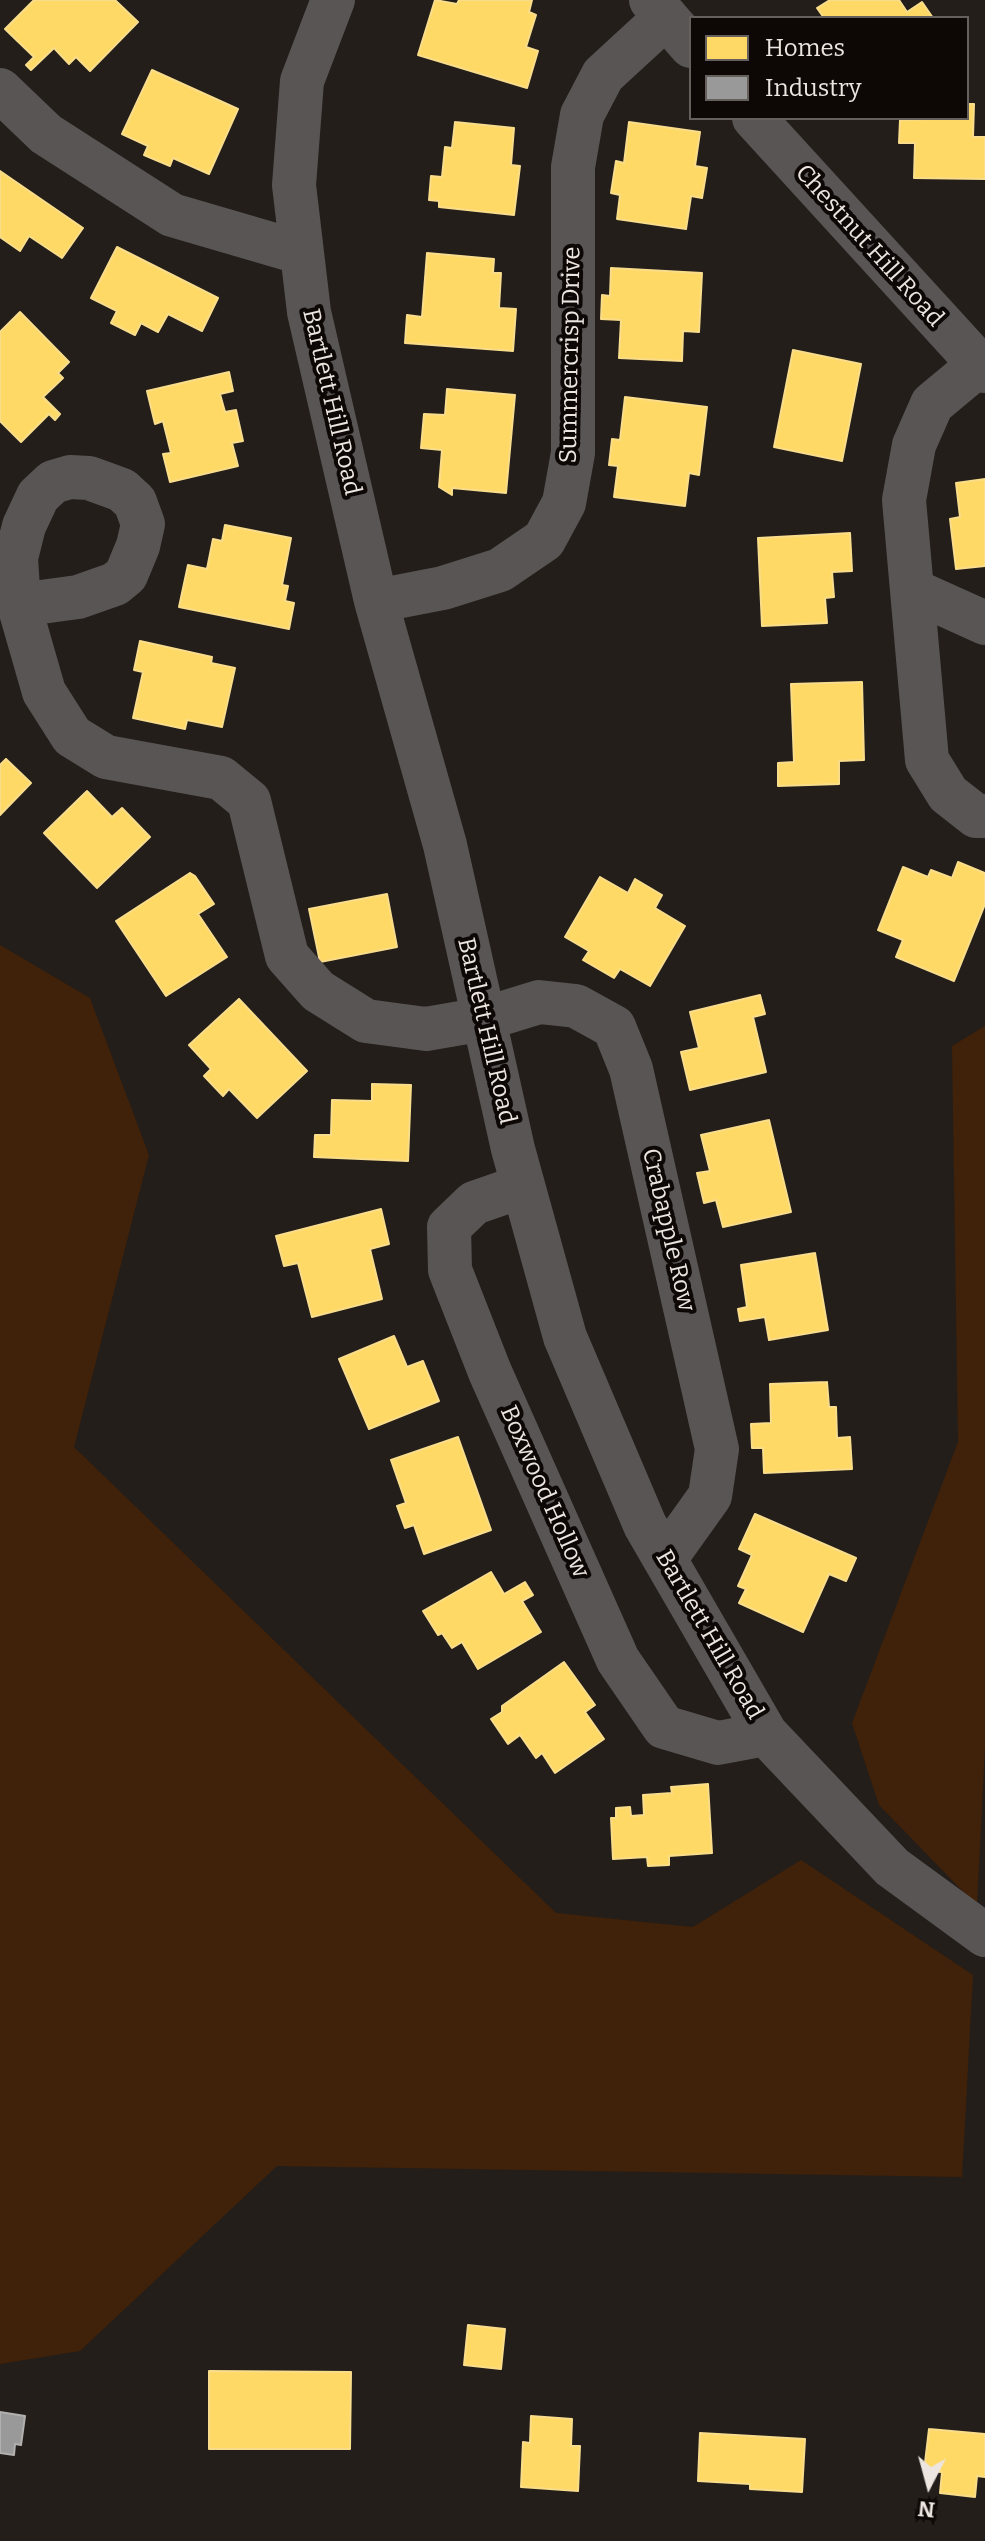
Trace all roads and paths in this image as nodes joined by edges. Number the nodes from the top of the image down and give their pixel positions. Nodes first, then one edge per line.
1 (333, 0) edge
2 (669, 21) edge
3 (0, 90) edge
4 (756, 120) edge
5 (302, 253) junction
6 (983, 366) edge
7 (912, 590) junction
8 (376, 601) junction
9 (19, 605) dead end
10 (985, 623) edge
11 (985, 816) edge
12 (484, 1019) junction
13 (523, 1186) junction
14 (665, 1559) junction
15 (766, 1734) junction
16 (985, 1935) edge

1 - 5 street, Bartlett Hill Road
2 - 8 street, Summercrisp Drive
3 - 5 street
4 - 6 street, Chestnut Hill Road
5 - 8 street, Bartlett Hill Road
6 - 7 street
7 - 10 street
7 - 11 street
8 - 12 street, Bartlett Hill Road
9 - 12 street, Crabapple Row
12 - 13 street, Bartlett Hill Road
12 - 14 street, Crabapple Row
13 - 14 street, Bartlett Hill Road
13 - 15 street, Boxwood Hollow
14 - 15 street, Bartlett Hill Road
15 - 16 street, Bartlett Hill Road

